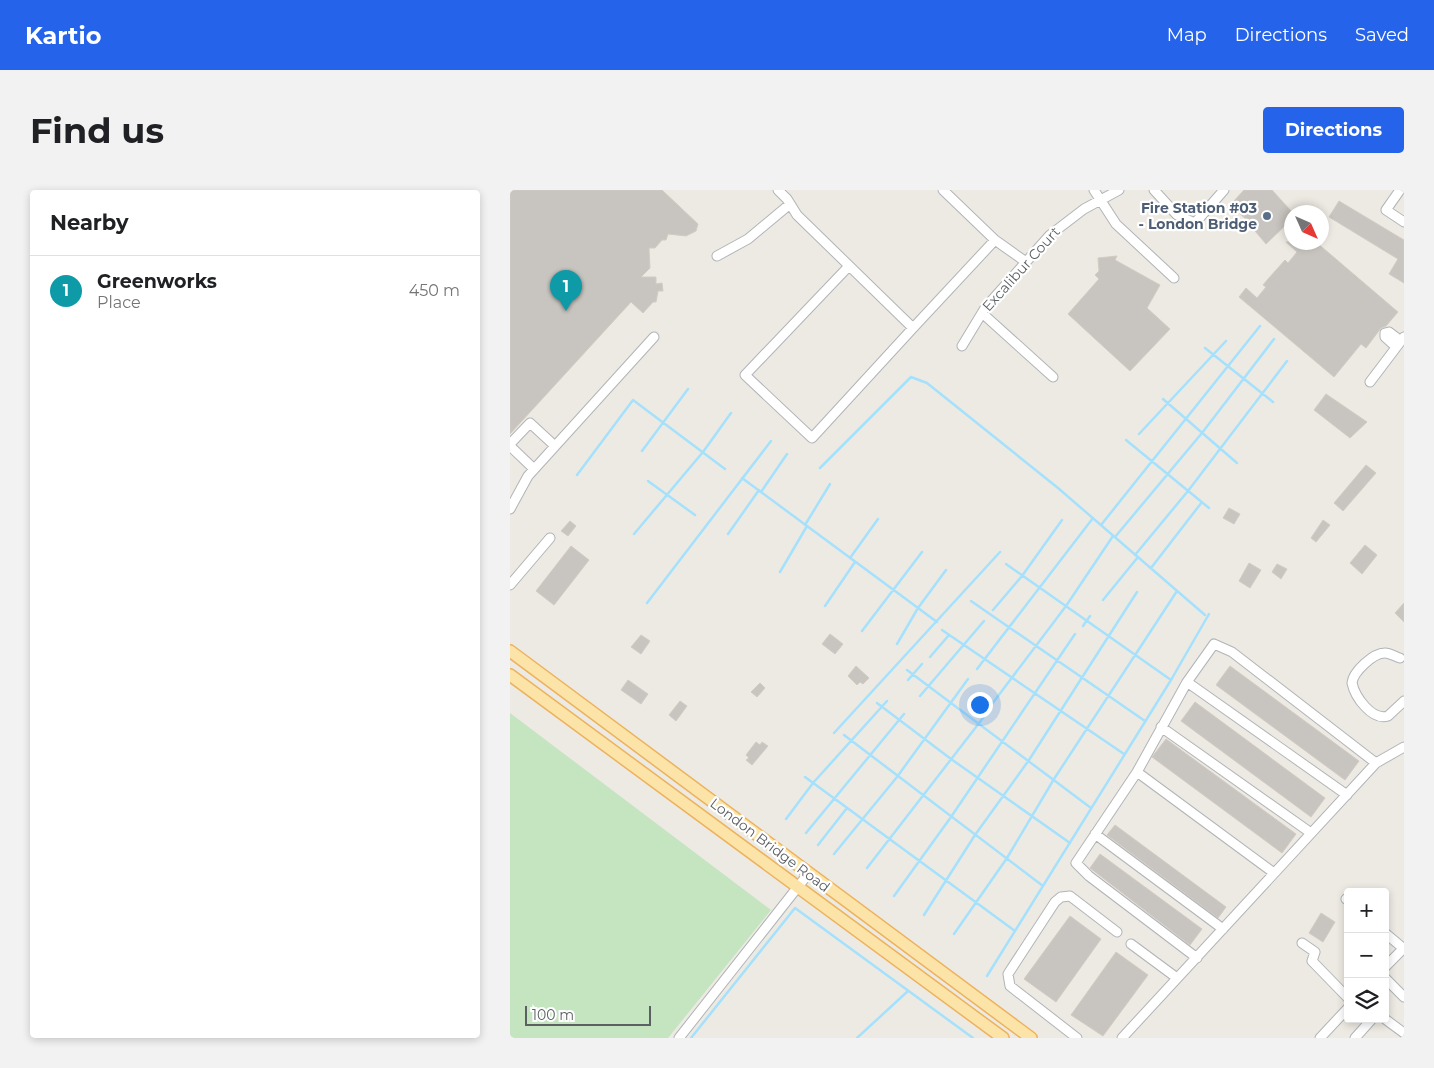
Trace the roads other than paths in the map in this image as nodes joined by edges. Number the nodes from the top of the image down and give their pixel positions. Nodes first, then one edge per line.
1 (778, 190) edge
2 (943, 190) edge
3 (1094, 190) edge
4 (1119, 190) edge
5 (1154, 190) edge
6 (1224, 190) edge
7 (1400, 190) edge
8 (1100, 200) junction
9 (790, 204) junction
10 (1404, 222) edge
11 (995, 240) junction
12 (717, 256) dead end
13 (1026, 262) junction
14 (849, 266) junction
15 (1174, 278) dead end
16 (982, 313) junction
17 (914, 328) junction
18 (654, 337) dead end
19 (1400, 342) edge
20 (962, 346) dead end
21 (1053, 377) dead end
22 (1370, 382) dead end
23 (510, 445) edge
24 (555, 446) junction
25 (534, 469) junction
26 (510, 508) edge
27 (550, 538) dead end
28 (510, 586) edge
29 (510, 651) edge
30 (1403, 658) edge
31 (510, 675) edge
32 (1187, 682) junction
33 (568, 694) junction
34 (1404, 701) edge
35 (557, 710) junction
36 (1161, 727) junction
37 (1404, 747) edge
38 (1376, 763) junction
39 (1136, 772) junction
40 (1347, 795) junction
41 (1311, 833) junction
42 (1095, 834) junction
43 (1274, 873) junction
44 (808, 874) junction
45 (797, 888) junction
46 (1223, 929) junction
47 (1117, 932) dead end
48 (1389, 936) edge
49 (1302, 943) dead end
50 (1131, 944) dead end
51 (1404, 948) edge
52 (1196, 958) junction
53 (1389, 963) edge
54 (1177, 978) junction
55 (1389, 982) edge
56 (1344, 994) edge
57 (1404, 997) edge
58 (1344, 1012) edge
59 (1389, 1022) edge
60 (1368, 1023) edge
61 (1404, 1034) edge
62 (679, 1038) edge
63 (1003, 1038) edge
64 (1032, 1038) edge
65 (1077, 1038) edge
66 (1122, 1038) edge
67 (1320, 1038) edge
68 (1355, 1038) edge

1 - 9 street
2 - 11 street
3 - 8 street
4 - 8 street, Excalibur Court
5 - 6 street
7 - 10 street
8 - 13 street, Excalibur Court
8 - 15 street
9 - 12 street
9 - 14 street
11 - 13 street
11 - 17 street
13 - 16 street, Excalibur Court
14 - 17 street
14 - 17 street
16 - 20 street, Excalibur Court
16 - 21 street
18 - 24 street
19 - 22 street
23 - 24 street
23 - 25 street
24 - 25 street
25 - 26 street
27 - 28 street
29 - 33 main road, London Bridge Road
30 - 34 street
31 - 35 main road, London Bridge Road
32 - 36 street
32 - 38 street
32 - 40 street
33 - 35 main road
33 - 44 main road, London Bridge Road
35 - 45 main road, London Bridge Road
36 - 39 street
36 - 41 street
37 - 38 street
38 - 40 street
39 - 42 street
39 - 43 street
40 - 41 street
41 - 43 street
42 - 46 street
42 - 52 street
43 - 46 street
44 - 45 street
44 - 64 main road, London Bridge Road
45 - 62 street
45 - 63 main road, London Bridge Road
46 - 52 street
47 - 65 street
48 - 51 street
49 - 56 street
50 - 54 street
51 - 53 street
52 - 54 street
54 - 66 street
55 - 57 street
58 - 67 street
59 - 61 street
60 - 68 street

